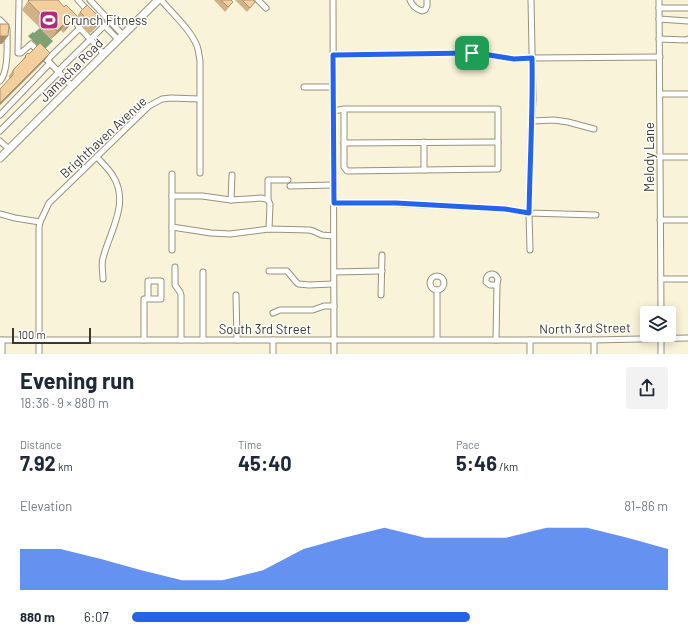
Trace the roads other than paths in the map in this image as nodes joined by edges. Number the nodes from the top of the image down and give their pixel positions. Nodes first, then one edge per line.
1 (19, 0) edge
2 (78, 0) edge
3 (90, 0) edge
4 (160, 0) edge
5 (258, 0) edge
6 (333, 0) edge
7 (410, 0) edge
8 (426, 0) edge
9 (531, 0) edge
10 (659, 0) edge
11 (266, 8) dead end
12 (659, 8) junction
13 (688, 8) edge
14 (65, 9) edge
15 (659, 19) junction
16 (0, 20) edge
17 (688, 21) edge
18 (104, 26) junction
19 (80, 28) junction
20 (121, 37) junction
21 (90, 39) junction
22 (660, 39) junction
23 (688, 39) edge
24 (104, 54) junction
25 (333, 55) junction
26 (532, 58) junction
27 (660, 58) junction
28 (49, 62) junction
29 (59, 72) junction
30 (0, 81) edge
31 (72, 86) junction
32 (304, 88) dead end
33 (334, 88) junction
34 (660, 94) junction
35 (688, 94) edge
36 (199, 99) junction
37 (344, 109) junction
38 (334, 111) junction
39 (0, 115) edge
40 (532, 121) junction
41 (594, 129) dead end
42 (0, 131) edge
43 (0, 141) edge
44 (424, 142) junction
45 (498, 142) junction
46 (344, 143) junction
47 (9, 149) junction
48 (660, 157) junction
49 (688, 157) edge
50 (0, 158) edge
51 (97, 158) junction
52 (424, 170) junction
53 (200, 173) dead end
54 (172, 174) dead end
55 (232, 175) dead end
56 (288, 180) dead end
57 (334, 185) junction
58 (290, 186) dead end
59 (172, 196) junction
60 (231, 200) junction
61 (268, 200) junction
62 (334, 203) junction
63 (529, 213) junction
64 (0, 214) edge
65 (596, 214) dead end
66 (660, 220) junction
67 (688, 220) edge
68 (40, 222) junction
69 (172, 227) junction
70 (269, 229) junction
71 (333, 236) junction
72 (172, 250) dead end
73 (530, 250) dead end
74 (382, 255) dead end
75 (176, 267) dead end
76 (270, 271) dead end
77 (382, 271) junction
78 (203, 272) dead end
79 (334, 272) junction
80 (103, 279) dead end
81 (661, 279) junction
82 (688, 279) edge
83 (334, 284) junction
84 (497, 284) dead end
85 (437, 290) dead end
86 (236, 295) dead end
87 (380, 295) dead end
88 (148, 299) junction
89 (334, 306) junction
90 (661, 306) edge
91 (273, 313) dead end
92 (640, 337) edge
93 (676, 337) edge
94 (688, 338) edge
95 (437, 339) junction
96 (1, 340) edge
97 (39, 340) junction
98 (144, 340) junction
99 (181, 340) junction
100 (203, 340) junction
101 (237, 340) junction
102 (274, 340) junction
103 (334, 340) junction
104 (496, 340) junction
105 (530, 340) junction
106 (594, 340) junction
107 (661, 342) edge
108 (1, 354) edge
109 (39, 354) edge
110 (274, 354) edge
111 (334, 354) edge
112 (530, 354) edge
113 (594, 354) edge
114 (661, 354) edge

1 - 28 street
2 - 18 street
3 - 20 street
4 - 20 main road, Jamacha Road
4 - 36 street
5 - 11 street
6 - 25 street
7 - 8 street
9 - 26 street
10 - 12 street, Melody Lane
12 - 13 street
12 - 15 street, Melody Lane
14 - 19 street
15 - 17 street
15 - 22 street, Melody Lane
16 - 30 street
18 - 20 street
18 - 21 street
19 - 21 street
19 - 28 street
20 - 24 main road, Jamacha Road
21 - 24 street
21 - 29 street
22 - 23 street
22 - 27 street, Melody Lane
24 - 31 main road, Jamacha Road
25 - 26 street
25 - 33 street
26 - 27 street
26 - 40 street
27 - 34 street, Melody Lane
28 - 29 street
28 - 39 street
29 - 31 street
29 - 42 street
31 - 47 main road, Jamacha Road
32 - 33 street
33 - 38 street
34 - 35 street
34 - 48 street, Melody Lane
36 - 51 street, Brighthaven Avenue
36 - 53 street
37 - 38 street
37 - 45 street
37 - 46 street
38 - 57 street
40 - 41 street
40 - 63 street
43 - 47 street
44 - 45 street
44 - 46 street
44 - 52 street
45 - 52 street
46 - 52 street
47 - 50 main road, Jamacha Road
48 - 49 street
48 - 66 street, Melody Lane
51 - 68 street, Brighthaven Avenue
51 - 80 street
54 - 59 street
55 - 60 street
56 - 61 street
57 - 58 street
57 - 62 street
59 - 60 street
59 - 69 street
60 - 61 street
61 - 70 street
62 - 63 street
62 - 71 street
63 - 65 street
63 - 73 street
64 - 68 street
66 - 67 street
66 - 81 street, Melody Lane
68 - 97 street
69 - 70 street
69 - 72 street
70 - 71 street
71 - 79 street
74 - 77 street
75 - 99 street
76 - 83 street
77 - 79 street
77 - 87 street
78 - 100 street
79 - 83 street
81 - 82 street
81 - 90 street, Melody Lane
83 - 89 street
84 - 104 street
85 - 95 street
86 - 101 street
88 - 88 street
88 - 98 street
89 - 91 street
89 - 103 street
92 - 106 street, North 3rd Street
93 - 94 street, North 3rd Street
95 - 103 street, South 3rd Street
95 - 104 street, South 3rd Street
96 - 97 street, South 3rd Street
96 - 108 street
97 - 98 street, South 3rd Street
97 - 109 street
98 - 99 street, South 3rd Street
99 - 100 street, South 3rd Street
100 - 101 street, South 3rd Street
101 - 102 street, South 3rd Street
102 - 103 street, South 3rd Street
102 - 110 street
103 - 111 street
104 - 105 street, South 3rd Street
105 - 106 street, North 3rd Street
105 - 112 street
106 - 113 street
107 - 114 street

